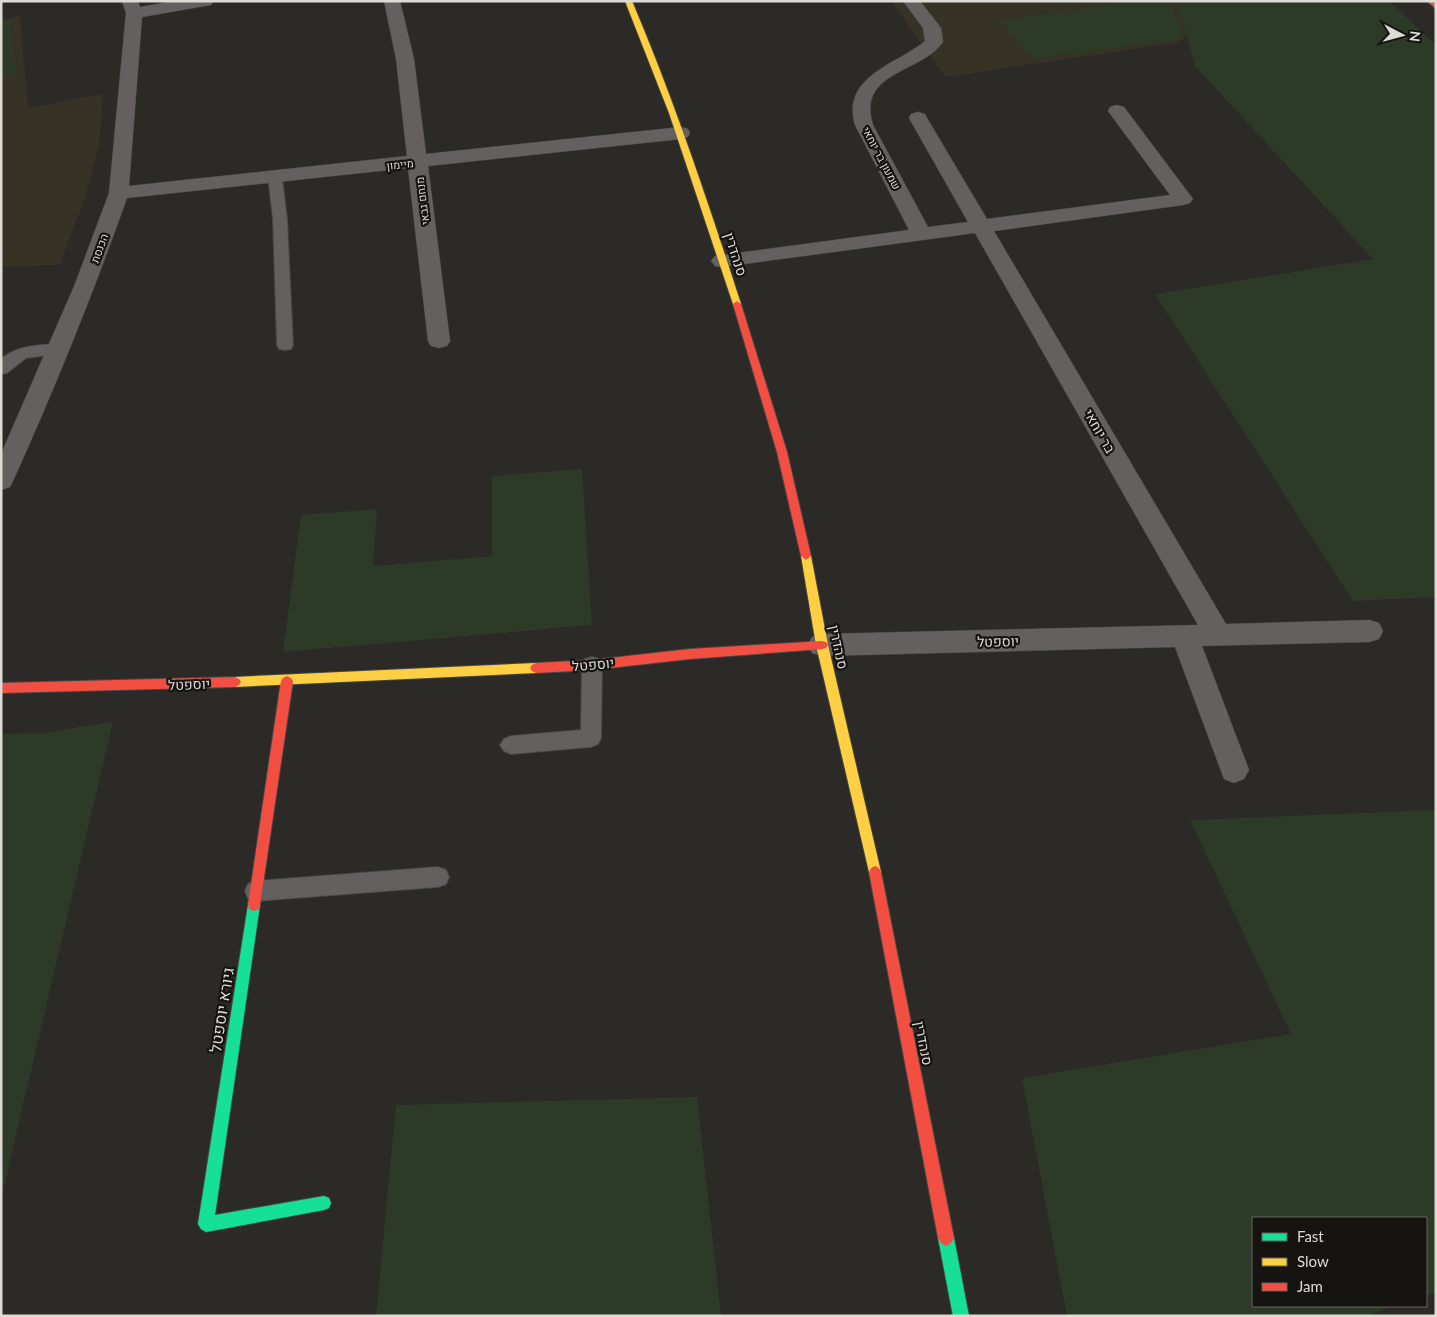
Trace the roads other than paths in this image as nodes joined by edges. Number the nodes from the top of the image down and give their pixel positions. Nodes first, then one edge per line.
1 (205, 1) edge
2 (392, 1) edge
3 (628, 1) edge
4 (911, 1) edge
5 (1430, 1) edge
6 (132, 7) edge
7 (1436, 7) edge
8 (1117, 111) dead end
9 (918, 118) dead end
10 (681, 133) junction
11 (417, 162) junction
12 (275, 177) junction
13 (119, 193) junction
14 (981, 226) junction
15 (922, 234) junction
16 (722, 261) junction
17 (439, 342) dead end
18 (285, 345) dead end
19 (59, 349) junction
20 (1, 369) edge
21 (1, 481) edge
22 (1370, 631) dead end
23 (1218, 635) junction
24 (1185, 636) junction
25 (822, 645) junction
26 (592, 665) junction
27 (287, 681) junction
28 (1, 688) edge
29 (511, 745) dead end
30 (1234, 770) dead end
31 (438, 877) dead end
32 (256, 891) junction
33 (324, 1202) dead end
34 (961, 1316) edge

1 - 6 street
2 - 11 street, מנחם גבאי
3 - 10 street, סנהדרין
4 - 15 street, שמעון בר יוחאי
5 - 7 street
6 - 13 street, הכנסת
8 - 14 street
9 - 14 street, בר יוחאי
10 - 11 street, מיימון
10 - 16 street, סנהדרין
11 - 12 street, מיימון
11 - 17 street, מנחם גבאי
12 - 13 street, מיימון
12 - 18 lane
13 - 19 street, הכנסת
14 - 15 street
14 - 23 street, בר יוחאי
15 - 16 street
16 - 25 street, סנהדרין
19 - 20 lane
19 - 21 street, הכנסת
22 - 23 street, יוספטל
23 - 24 street, יוספטל
24 - 25 street, יוספטל
24 - 30 street
25 - 26 street, יוספטל
25 - 34 street, סנהדרין
26 - 27 street, יוספטל
26 - 29 lane
27 - 28 street, יוספטל
27 - 32 street, גיורא יוספטל
31 - 32 lane
32 - 33 street, גיורא יוספטל

